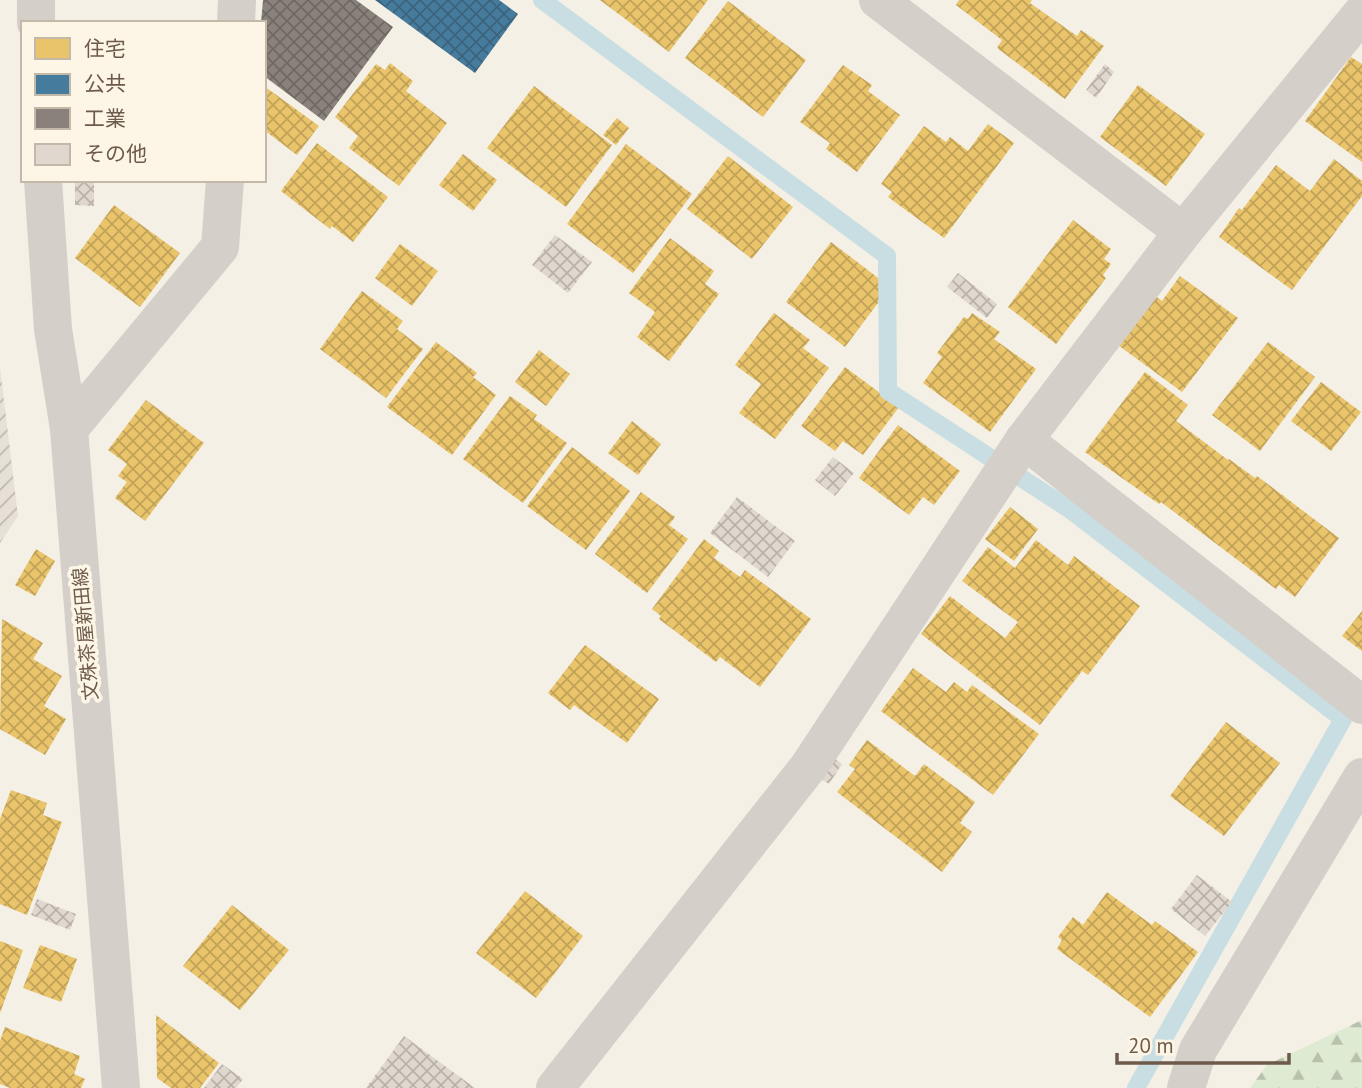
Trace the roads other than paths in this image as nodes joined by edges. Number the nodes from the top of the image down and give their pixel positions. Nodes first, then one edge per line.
1 (36, 0) edge
2 (237, 0) edge
3 (878, 0) edge
4 (1362, 13) edge
5 (36, 21) edge
6 (236, 21) edge
7 (44, 182) edge
8 (225, 182) edge
9 (1183, 232) junction
10 (69, 429) junction
11 (1024, 440) junction
12 (1362, 705) edge
13 (1362, 777) edge
14 (121, 1088) edge
15 (555, 1088) edge
16 (1186, 1088) edge

1 - 5 street
2 - 6 street
3 - 9 street
4 - 9 street
7 - 10 street, 文殊茶屋新田線
8 - 10 street
9 - 11 street
10 - 14 street, 文殊茶屋新田線
11 - 12 street
11 - 15 street
13 - 16 street

